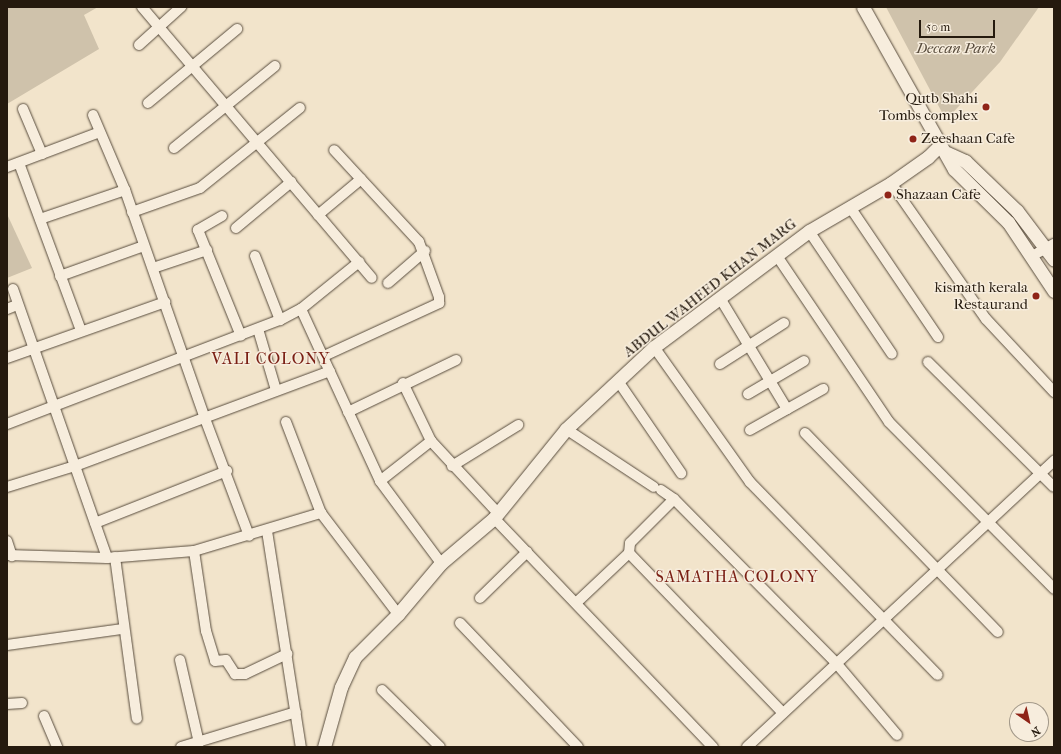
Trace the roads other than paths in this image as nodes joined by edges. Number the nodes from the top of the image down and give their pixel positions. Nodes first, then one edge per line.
1 (142, 7) edge
2 (180, 7) edge
3 (863, 7) edge
4 (159, 27) junction
5 (237, 29) dead end
6 (139, 45) dead end
7 (275, 66) dead end
8 (192, 67) junction
9 (148, 103) dead end
10 (225, 105) junction
11 (300, 108) dead end
12 (23, 109) dead end
13 (93, 115) dead end
14 (100, 132) junction
15 (257, 142) junction
16 (174, 148) dead end
17 (943, 149) junction
18 (334, 150) dead end
19 (42, 154) junction
20 (19, 164) junction
21 (7, 167) edge
22 (361, 179) junction
23 (290, 182) junction
24 (891, 183) junction
25 (124, 190) junction
26 (850, 207) junction
27 (132, 212) junction
28 (318, 215) junction
29 (222, 216) dead end
30 (40, 219) junction
31 (236, 228) dead end
32 (810, 231) junction
33 (1050, 245) edge
34 (144, 246) junction
35 (207, 250) junction
36 (425, 251) junction
37 (255, 256) dead end
38 (777, 256) junction
39 (1032, 256) junction
40 (1054, 260) edge
41 (359, 262) junction
42 (153, 268) junction
43 (60, 276) junction
44 (372, 278) dead end
45 (388, 282) dead end
46 (13, 289) dead end
47 (1054, 291) edge
48 (720, 298) junction
49 (165, 302) junction
50 (17, 306) junction
51 (7, 309) edge
52 (301, 309) junction
53 (280, 320) junction
54 (784, 323) dead end
55 (258, 329) junction
56 (81, 331) junction
57 (241, 336) junction
58 (938, 337) dead end
59 (751, 345) junction
60 (654, 347) junction
61 (33, 348) junction
62 (892, 354) dead end
63 (324, 356) junction
64 (184, 357) junction
65 (7, 358) edge
66 (456, 360) dead end
67 (804, 361) dead end
68 (928, 362) dead end
69 (720, 364) dead end
70 (330, 371) junction
71 (618, 381) junction
72 (771, 381) junction
73 (403, 383) junction
74 (823, 389) dead end
75 (276, 390) junction
76 (1054, 392) edge
77 (748, 394) dead end
78 (55, 407) junction
79 (787, 409) junction
80 (348, 412) junction
81 (204, 416) junction
82 (286, 422) dead end
83 (7, 424) edge
84 (518, 425) dead end
85 (566, 429) junction
86 (750, 430) dead end
87 (805, 433) dead end
88 (431, 441) junction
89 (1054, 461) edge
90 (75, 466) junction
91 (452, 466) junction
92 (227, 471) junction
93 (681, 473) dead end
94 (1041, 473) junction
95 (380, 481) junction
96 (7, 487) edge
97 (1054, 487) edge
98 (674, 499) junction
99 (321, 513) junction
100 (496, 515) junction
101 (987, 522) junction
102 (95, 523) junction
103 (267, 531) junction
104 (249, 536) junction
105 (7, 541) edge
106 (194, 551) junction
107 (527, 552) junction
108 (629, 553) junction
109 (10, 555) edge
110 (111, 558) junction
111 (441, 563) junction
112 (936, 569) junction
113 (1054, 589) edge
114 (480, 598) dead end
115 (576, 603) junction
116 (398, 614) junction
117 (885, 620) junction
118 (460, 623) dead end
119 (123, 629) junction
120 (998, 632) dead end
121 (7, 645) edge
122 (287, 654) junction
123 (180, 660) dead end
124 (838, 664) junction
125 (938, 675) dead end
126 (382, 690) dead end
127 (22, 703) dead end
128 (7, 704) edge
129 (296, 712) junction
130 (783, 713) junction
131 (44, 716) dead end
132 (137, 720) dead end
133 (897, 735) dead end
134 (199, 743) junction
135 (57, 747) edge
136 (182, 747) edge
137 (301, 747) edge
138 (324, 747) edge
139 (440, 747) edge
140 (578, 747) edge
141 (713, 747) edge
142 (747, 747) edge

1 - 4 street
2 - 4 street
3 - 17 street
4 - 6 street
4 - 8 street
5 - 8 street
7 - 10 street
8 - 9 street
8 - 10 street
10 - 15 street
10 - 16 street
11 - 15 street
12 - 19 street
13 - 14 street
14 - 19 street
14 - 25 street
15 - 23 street
15 - 27 street
17 - 24 street, ABDUL WAHEED KHAN MARG
17 - 33 street
17 - 39 street
18 - 22 street
19 - 20 street
20 - 21 street
20 - 30 street
22 - 28 street
22 - 36 street
23 - 28 street
23 - 31 street
24 - 26 street, ABDUL WAHEED KHAN MARG
24 - 76 street
25 - 27 street
25 - 30 street
26 - 32 street, ABDUL WAHEED KHAN MARG
26 - 58 street
27 - 34 street
28 - 41 street
29 - 35 street
30 - 43 street
32 - 38 street, ABDUL WAHEED KHAN MARG
32 - 62 street
33 - 39 street
33 - 40 street
34 - 42 street
34 - 43 street
35 - 42 street
35 - 57 street
36 - 45 street
36 - 63 street
37 - 53 street
38 - 48 street, ABDUL WAHEED KHAN MARG
38 - 101 street
39 - 47 street
41 - 44 street
41 - 52 street
42 - 49 street
43 - 56 street
46 - 50 street
48 - 59 street
48 - 60 street, ABDUL WAHEED KHAN MARG
49 - 56 street
49 - 64 street
50 - 51 street
50 - 61 street
52 - 53 street
52 - 63 street
53 - 55 street
54 - 59 street
55 - 57 street
55 - 75 street
56 - 61 street
57 - 64 street
59 - 69 street
59 - 72 street
60 - 71 street, ABDUL WAHEED KHAN MARG
60 - 117 street
61 - 65 street
61 - 78 street
63 - 70 street
64 - 78 street
64 - 81 street
66 - 73 street
67 - 72 street
68 - 94 street
70 - 75 street
70 - 80 street
71 - 85 street, ABDUL WAHEED KHAN MARG
71 - 93 street
72 - 77 street
72 - 79 street
73 - 80 street
73 - 88 street
74 - 79 street
75 - 81 street
78 - 83 street
78 - 90 street
79 - 86 street
80 - 95 street
81 - 90 street
81 - 92 street
82 - 99 street
84 - 91 street
85 - 98 street
85 - 100 street, ABDUL WAHEED KHAN MARG
87 - 112 street
88 - 91 street
88 - 95 street
89 - 94 street
90 - 96 street
90 - 102 street
91 - 100 street
92 - 102 street
92 - 104 street
94 - 97 street
94 - 101 street
95 - 111 street
98 - 108 street
98 - 124 street
99 - 103 street
99 - 116 street
100 - 107 street
100 - 111 street, ABDUL WAHEED KHAN MARG
101 - 112 street
101 - 113 street
102 - 110 street
103 - 104 street
103 - 122 street
104 - 106 street
105 - 109 street
106 - 110 street
106 - 122 street
107 - 114 street
107 - 115 street
108 - 115 street
108 - 130 street
109 - 110 street
110 - 119 street
111 - 116 street, ABDUL WAHEED KHAN MARG
112 - 117 street
112 - 120 street
115 - 141 street
116 - 138 street, ABDUL WAHEED KHAN MARG
117 - 124 street
117 - 125 street
118 - 140 street
119 - 121 street
119 - 132 street
122 - 129 street
123 - 134 street
124 - 130 street
124 - 133 street
126 - 139 street
127 - 128 street
129 - 134 street
129 - 137 street
130 - 142 street
131 - 135 street
134 - 136 street

